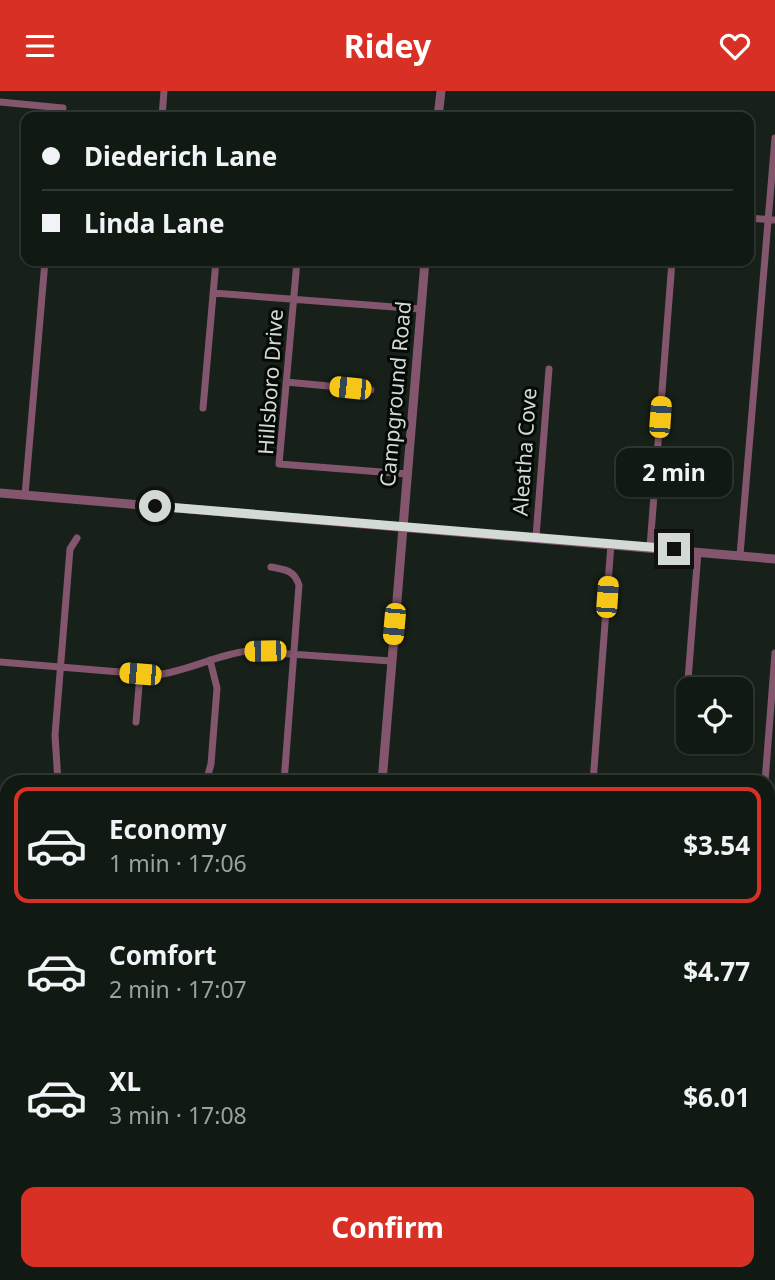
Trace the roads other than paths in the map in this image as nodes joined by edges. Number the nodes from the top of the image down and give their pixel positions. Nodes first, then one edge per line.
1 (164, 91) edge
2 (441, 91) edge
3 (0, 102) edge
4 (63, 108) dead end
5 (162, 112) edge
6 (439, 112) edge
7 (775, 138) edge
8 (754, 218) edge
9 (772, 219) edge
10 (45, 266) edge
11 (216, 266) edge
12 (297, 266) edge
13 (424, 266) edge
14 (672, 266) edge
15 (213, 293) junction
16 (294, 300) junction
17 (420, 309) junction
18 (549, 369) dead end
19 (286, 382) junction
20 (371, 390) dead end
21 (203, 408) dead end
22 (407, 474) junction
23 (0, 493) edge
24 (25, 495) junction
25 (402, 527) junction
26 (536, 537) junction
27 (77, 538) dead end
28 (611, 544) junction
29 (650, 548) junction
30 (698, 552) junction
31 (740, 555) junction
32 (775, 559) edge
33 (271, 567) dead end
34 (293, 653) junction
35 (775, 653) edge
36 (211, 660) junction
37 (391, 661) junction
38 (0, 662) edge
39 (61, 668) junction
40 (140, 674) junction
41 (688, 677) edge
42 (773, 706) edge
43 (136, 722) dead end
44 (58, 775) edge
45 (208, 775) edge
46 (284, 775) edge
47 (383, 775) edge
48 (594, 775) edge
49 (766, 775) edge

1 - 5 street
2 - 6 street
3 - 4 street
7 - 9 street
8 - 9 street
9 - 31 street
10 - 24 street
11 - 15 street
12 - 16 street, Hillsboro Drive
13 - 17 street, Campground Road
14 - 29 street
15 - 16 street
15 - 21 street
16 - 17 street
16 - 19 street, Hillsboro Drive
17 - 22 street, Campground Road
18 - 26 street, Aleatha Cove
19 - 20 street
19 - 22 street, Hillsboro Drive
22 - 25 street, Campground Road
23 - 24 street
24 - 25 street
25 - 26 street
25 - 37 street, Campground Road
26 - 28 street
27 - 39 street
28 - 29 street
28 - 48 street
29 - 30 street
30 - 31 street
30 - 41 street
31 - 32 street
33 - 34 street
34 - 36 street
34 - 37 street
34 - 46 street
35 - 42 street
36 - 40 street
36 - 45 street
37 - 47 street, Campground Road
38 - 39 street
39 - 40 street
39 - 44 street
40 - 43 street
42 - 49 street

